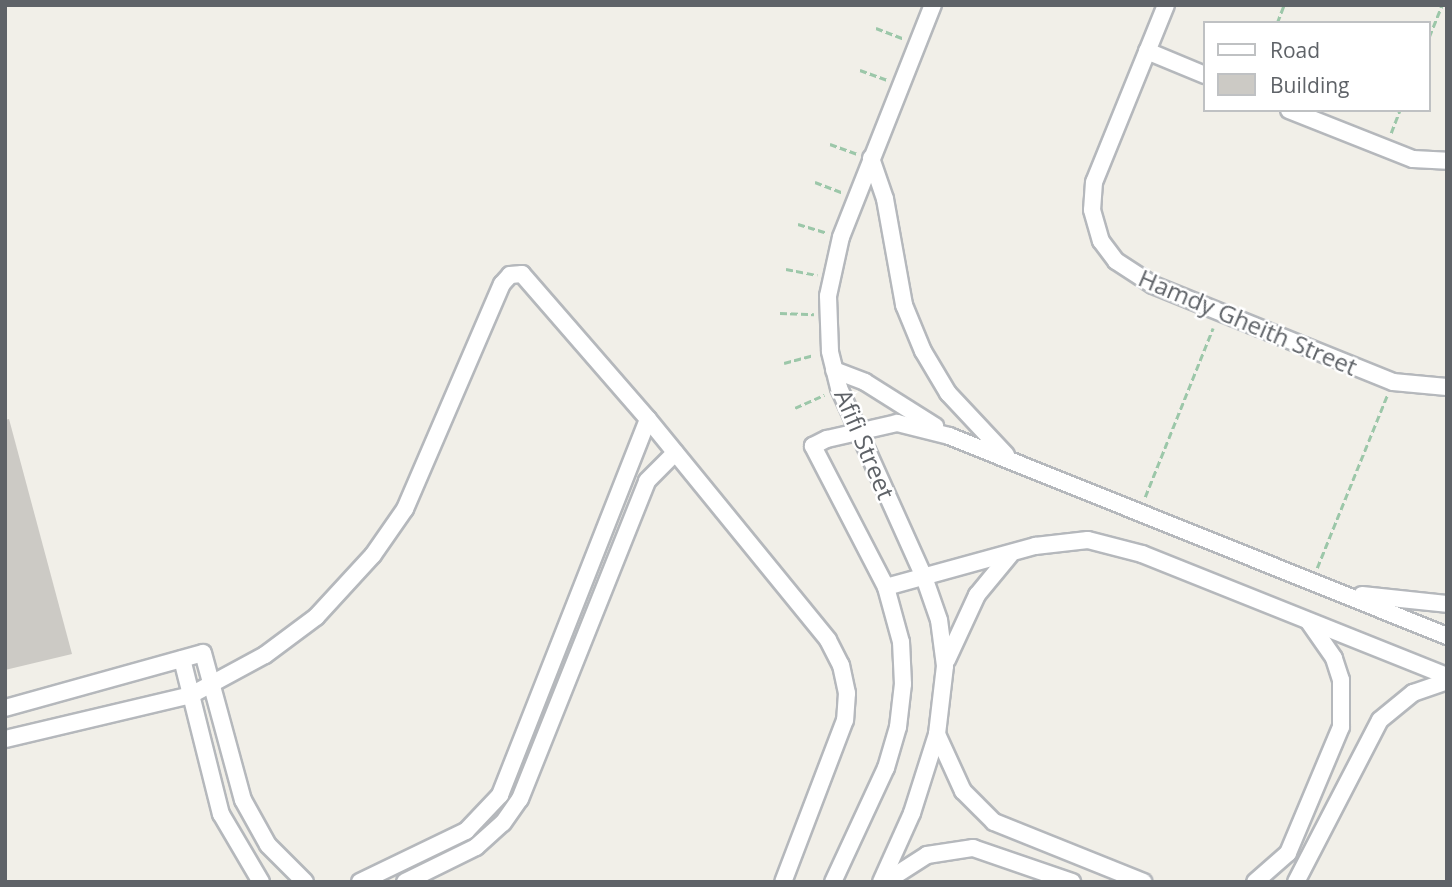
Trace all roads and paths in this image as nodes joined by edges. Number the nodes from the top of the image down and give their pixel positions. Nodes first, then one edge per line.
1 (933, 5) edge
2 (1166, 5) edge
3 (1442, 5) edge
4 (876, 28) dead end
5 (1431, 32) edge
6 (917, 45) junction
7 (1147, 51) junction
8 (860, 70) dead end
9 (1204, 75) edge
10 (901, 84) junction
11 (1294, 112) edge
12 (1399, 112) edge
13 (830, 144) dead end
14 (1384, 150) junction
15 (871, 159) junction
16 (1447, 161) edge
17 (815, 182) dead end
18 (856, 198) junction
19 (798, 224) dead end
20 (841, 237) junction
21 (786, 269) dead end
22 (831, 278) junction
23 (780, 313) dead end
24 (1219, 313) junction
25 (828, 315) junction
26 (830, 351) junction
27 (784, 363) dead end
28 (834, 370) junction
29 (1393, 382) junction
30 (1447, 387) edge
31 (839, 388) junction
32 (796, 408) dead end
33 (648, 419) junction
34 (856, 430) junction
35 (949, 436) junction
36 (635, 452) junction
37 (675, 453) junction
38 (1016, 464) junction
39 (659, 465) junction
40 (1139, 513) junction
41 (1012, 553) junction
42 (924, 577) junction
43 (1311, 581) junction
44 (886, 587) junction
45 (1335, 591) junction
46 (1447, 604) edge
47 (1308, 620) junction
48 (1447, 636) edge
49 (181, 659) junction
50 (945, 666) junction
51 (1447, 678) edge
52 (212, 686) junction
53 (191, 695) junction
54 (5, 708) edge
55 (937, 734) junction
56 (5, 739) edge
57 (507, 781) junction
58 (526, 789) junction
59 (396, 865) junction
60 (285, 875) edge
61 (261, 882) edge
62 (305, 882) edge
63 (360, 882) edge
64 (404, 882) edge
65 (783, 882) edge
66 (833, 882) edge
67 (883, 882) edge
68 (1072, 882) edge
69 (1143, 882) edge
70 (1255, 882) edge
71 (1296, 882) edge

1 - 6 street, Afifi Street
2 - 7 street, Hamdy Gheith Street
3 - 5 path
4 - 6 path
6 - 10 street, Afifi Street
7 - 9 street
7 - 24 street, Hamdy Gheith Street
8 - 10 path
10 - 15 street, Afifi Street
11 - 14 street
12 - 14 path
13 - 15 path
14 - 16 street
15 - 18 street, Afifi Street
15 - 38 street
17 - 18 path
18 - 20 street, Afifi Street
19 - 20 path
20 - 22 street, Afifi Street
21 - 22 path
22 - 25 street, Afifi Street
23 - 25 path
24 - 29 street, Hamdy Gheith Street
24 - 40 path
25 - 26 street, Afifi Street
26 - 27 path
26 - 28 street, Afifi Street
28 - 31 street, Afifi Street
28 - 35 street
29 - 30 street, Hamdy Gheith Street
29 - 43 path
31 - 32 path
31 - 34 street, Afifi Street
33 - 36 street
33 - 37 street
33 - 52 street
34 - 35 street
34 - 42 street, Afifi Street
34 - 44 street, Afifi Street
35 - 38 street
36 - 39 street
36 - 57 street
37 - 39 street
37 - 65 street
38 - 40 street
39 - 58 street
40 - 43 street
41 - 42 street
41 - 47 street
41 - 50 street
42 - 44 street
42 - 50 street, Afifi Street
43 - 45 street
44 - 66 street, Afifi Street
45 - 46 street
45 - 48 street
47 - 51 street
47 - 70 street
49 - 52 street
49 - 53 street
49 - 54 street
50 - 55 street, Afifi Street
51 - 71 street
52 - 53 street
52 - 60 street
53 - 56 street
53 - 61 street
55 - 67 street, Afifi Street
55 - 69 street
57 - 58 street
57 - 59 street
58 - 64 street
59 - 63 street
59 - 64 street
60 - 62 street
67 - 68 street

